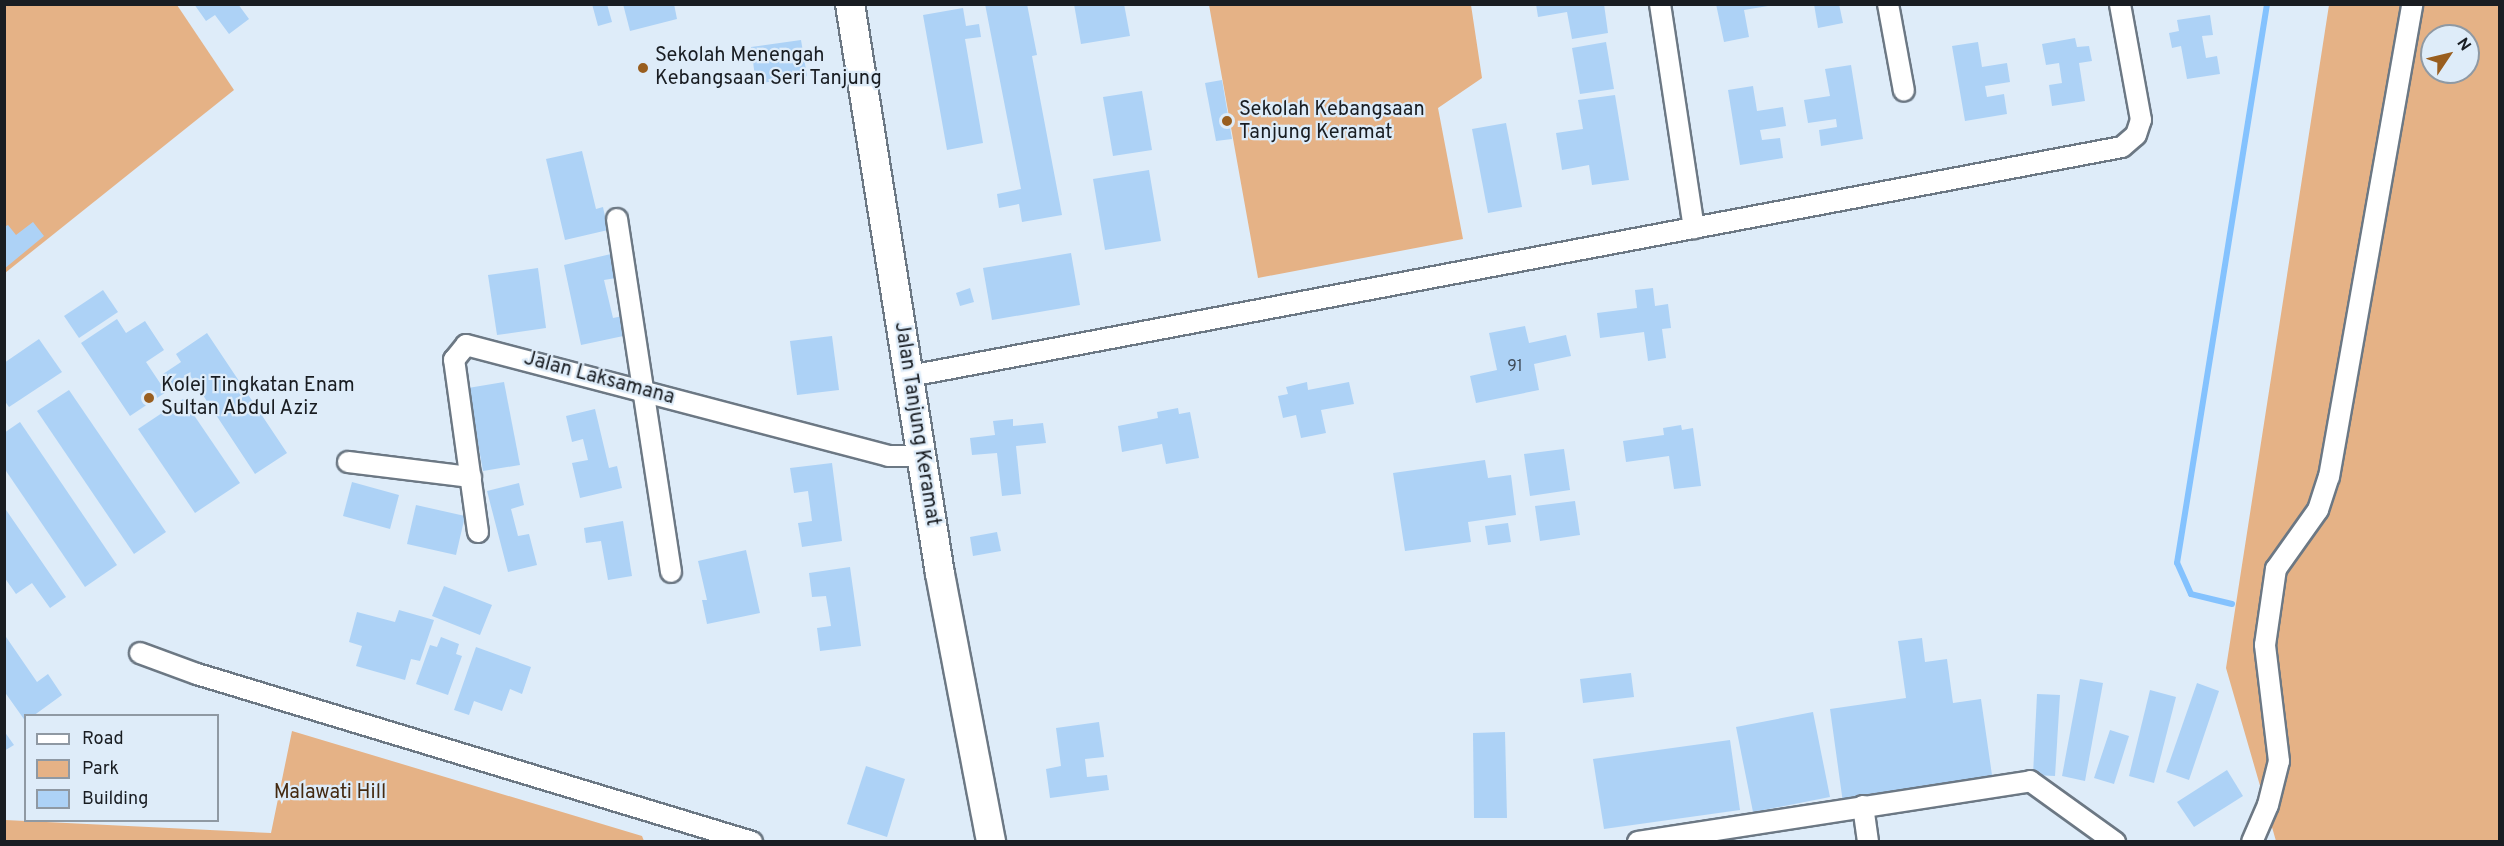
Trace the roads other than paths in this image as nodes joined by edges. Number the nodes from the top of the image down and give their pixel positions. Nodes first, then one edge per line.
1 (850, 4) edge
2 (1660, 4) edge
3 (1888, 4) edge
4 (2120, 4) edge
5 (2412, 4) edge
6 (1904, 91) dead end
7 (617, 219) dead end
8 (1694, 228) junction
9 (910, 376) junction
10 (645, 391) junction
11 (920, 456) junction
12 (348, 462) dead end
13 (471, 477) junction
14 (478, 532) dead end
15 (671, 572) dead end
16 (140, 653) dead end
17 (1863, 806) junction
18 (752, 842) edge
19 (991, 842) edge
20 (1638, 842) edge
21 (1868, 842) edge
22 (2115, 842) edge
23 (2252, 842) edge

1 - 9 street, Jalan Tanjung Keramat
2 - 8 street
3 - 6 street
4 - 8 street
5 - 23 street
7 - 10 street
8 - 9 street
9 - 11 street, Jalan Tanjung Keramat
10 - 11 street, Jalan Laksamana
10 - 13 street, Jalan Laksamana
10 - 15 street
11 - 19 street, Jalan Tanjung Keramat
12 - 13 street
13 - 14 street, Jalan Laksamana
16 - 18 street
17 - 20 street
17 - 21 street
17 - 22 street

